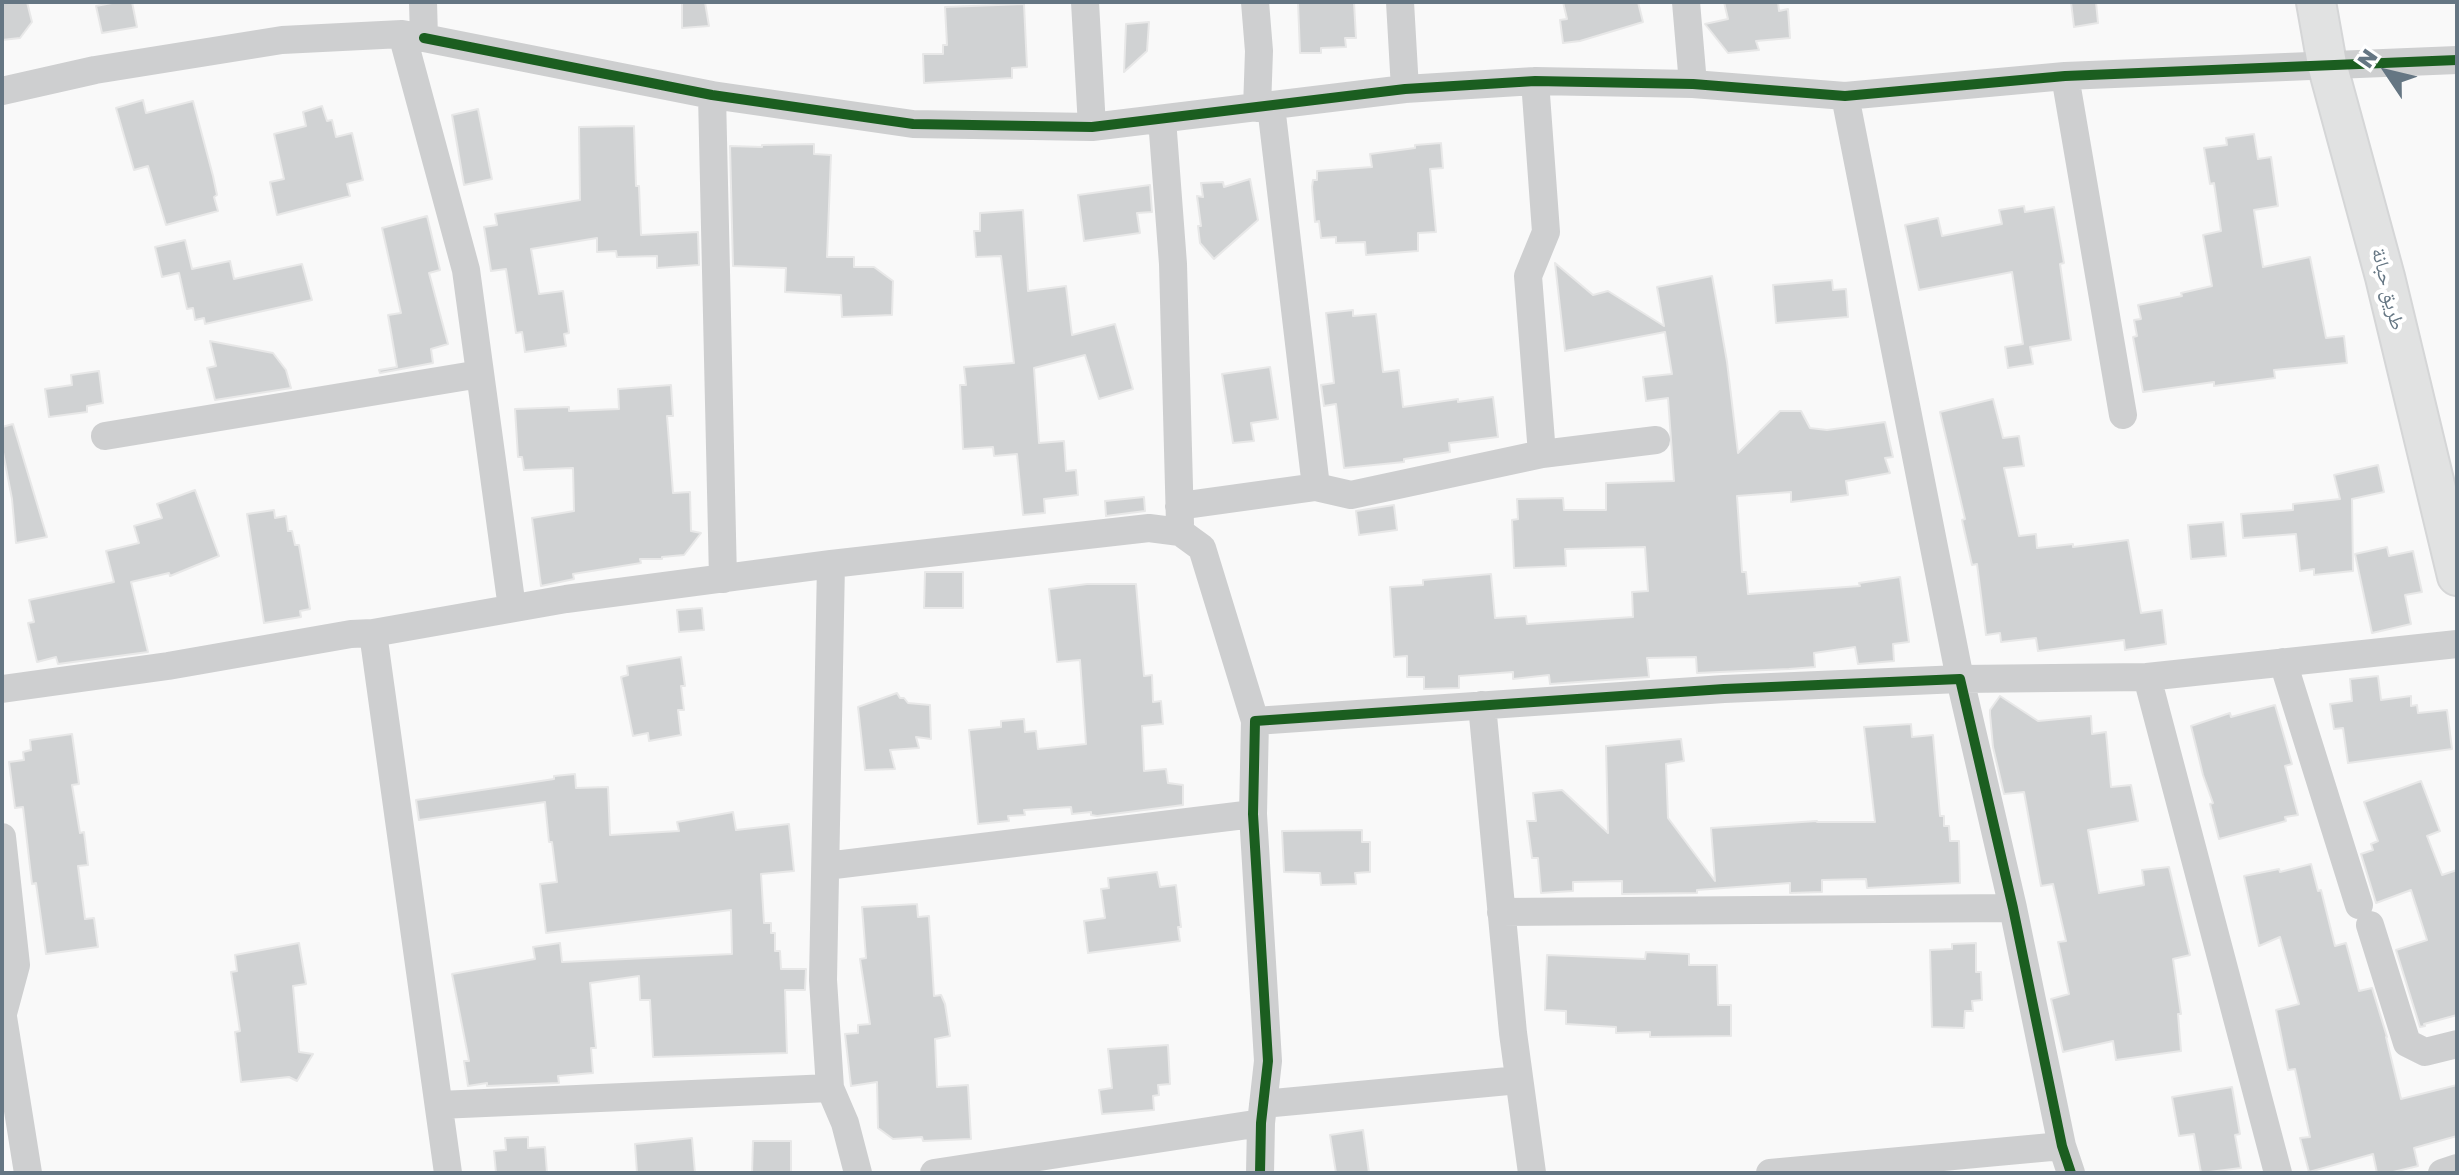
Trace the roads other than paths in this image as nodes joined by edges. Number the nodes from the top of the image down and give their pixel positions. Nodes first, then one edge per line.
1 (423, 2) edge
2 (1085, 2) edge
3 (1255, 2) edge
4 (1400, 2) edge
5 (1686, 2) edge
6 (2316, 2) edge
7 (413, 36) junction
8 (2457, 60) edge
9 (2327, 64) junction
10 (2065, 76) junction
11 (1535, 81) junction
12 (1693, 84) junction
13 (1405, 89) junction
14 (2, 91) edge
15 (712, 95) junction
16 (1845, 96) junction
17 (1264, 107) junction
18 (1162, 119) junction
19 (1092, 127) junction
20 (480, 374) junction
21 (2123, 415) dead end
22 (105, 436) dead end
23 (1656, 440) dead end
24 (1542, 454) junction
25 (1316, 487) junction
26 (1180, 519) junction
27 (831, 564) junction
28 (2457, 576) edge
29 (723, 579) junction
30 (512, 608) junction
31 (373, 633) junction
32 (2457, 644) edge
33 (2283, 662) junction
34 (2147, 677) junction
35 (1960, 679) junction
36 (2, 689) edge
37 (1482, 705) junction
38 (1255, 721) junction
39 (1253, 814) junction
40 (2, 837) edge
41 (826, 866) junction
42 (2013, 908) junction
43 (1501, 912) junction
44 (3, 1017) edge
45 (2457, 1044) edge
46 (1519, 1080) junction
47 (830, 1088) junction
48 (439, 1105) junction
49 (1262, 1114) junction
50 (2067, 1160) edge
51 (2457, 1168) edge
52 (28, 1173) edge
53 (448, 1173) edge
54 (858, 1173) edge
55 (934, 1173) edge
56 (1260, 1173) edge
57 (1532, 1173) edge
58 (1770, 1173) edge
59 (2278, 1173) edge
60 (2442, 1173) edge

1 - 7 street
2 - 19 street
3 - 17 street
4 - 13 street
5 - 12 street
6 - 9 street, طريق حبانة
7 - 14 street
7 - 15 street
7 - 20 street
8 - 9 street
9 - 10 street
9 - 28 street, طريق حبانة
10 - 16 street
10 - 21 street
11 - 12 street
11 - 13 street
11 - 24 street
12 - 16 street
13 - 17 street
15 - 19 street
15 - 29 street
16 - 35 street
17 - 18 street
17 - 25 street
18 - 19 street
18 - 26 street
20 - 22 street
20 - 30 street
23 - 24 street
24 - 25 street
25 - 26 street
26 - 27 street
26 - 38 street
27 - 29 street
27 - 41 street
29 - 30 street
30 - 31 street
31 - 36 street
31 - 48 street
32 - 33 street
33 - 34 street
33 - 45 street
34 - 35 street
34 - 59 street
35 - 37 street
35 - 42 street
37 - 38 street
37 - 43 street
38 - 39 street
39 - 41 street
39 - 49 street
40 - 44 street
41 - 47 street
42 - 43 street
42 - 50 street
43 - 46 street
44 - 52 street
46 - 49 street
46 - 57 street
47 - 48 street
47 - 54 street
48 - 53 street
49 - 55 street
49 - 56 street
50 - 58 street
51 - 60 street

